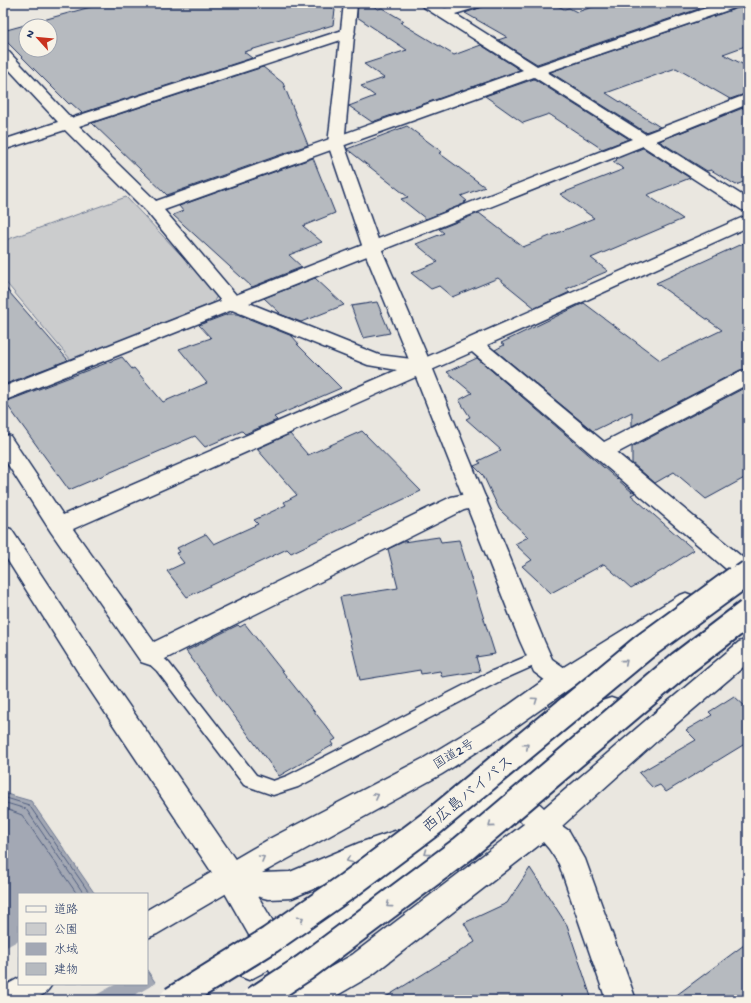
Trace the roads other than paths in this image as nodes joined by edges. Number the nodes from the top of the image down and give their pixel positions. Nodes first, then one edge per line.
1 (427, 3) edge
2 (477, 3) edge
3 (735, 3) edge
4 (350, 4) edge
5 (444, 14) junction
6 (348, 33) junction
7 (3, 54) edge
8 (536, 71) junction
9 (748, 99) edge
10 (68, 124) junction
11 (643, 141) junction
12 (336, 144) junction
13 (3, 145) edge
14 (748, 206) edge
15 (153, 208) junction
16 (748, 220) edge
17 (372, 248) junction
18 (234, 304) junction
19 (473, 343) junction
20 (422, 367) junction
21 (748, 376) edge
22 (3, 394) edge
23 (3, 441) edge
24 (602, 452) junction
25 (476, 500) junction
26 (59, 526) junction
27 (3, 535) edge
28 (745, 567) edge
29 (748, 612) edge
30 (748, 649) edge
31 (150, 655) junction
32 (539, 657) junction
33 (563, 680) junction
34 (505, 788) junction
35 (477, 812) junction
36 (544, 825) junction
37 (230, 877) junction
38 (148, 924) edge
39 (275, 952) junction
40 (35, 985) edge
41 (8, 1000) edge
42 (173, 1000) edge
43 (189, 1000) edge
44 (255, 1000) edge
45 (303, 1000) edge
46 (621, 1000) edge

1 - 5 main road
2 - 5 main road
3 - 8 main road
4 - 6 main road
5 - 8 main road
6 - 10 main road
6 - 12 main road
7 - 10 main road
8 - 11 main road
8 - 12 main road
9 - 11 main road
10 - 13 main road
10 - 15 main road
11 - 14 main road
11 - 17 main road
12 - 15 main road
12 - 17 main road
15 - 18 main road
16 - 19 main road
17 - 18 main road
17 - 20 main road
18 - 20 main road
18 - 22 main road
19 - 20 main road
19 - 24 main road
20 - 25 main road
20 - 26 main road
21 - 24 main road
23 - 26 main road
24 - 28 main road
25 - 31 main road
25 - 32 main road
26 - 31 main road
27 - 37 main road
28 - 33 main road, 国道2号
42 -> 28 main road, 西広島バイパス, bridge
29 - 34 main road
29 -> 44 main road, bridge
30 - 36 main road
31 - 32 lane
32 - 33 main road
37 -> 33 main road, 国道2号
34 - 35 main road
34 - 36 main road
35 -> 37 main road
35 -> 39 main road
36 - 45 main road
36 - 46 main road
37 - 38 main road, 国道2号
37 - 39 main road
39 - 43 main road
39 - 45 main road
40 - 41 main road

